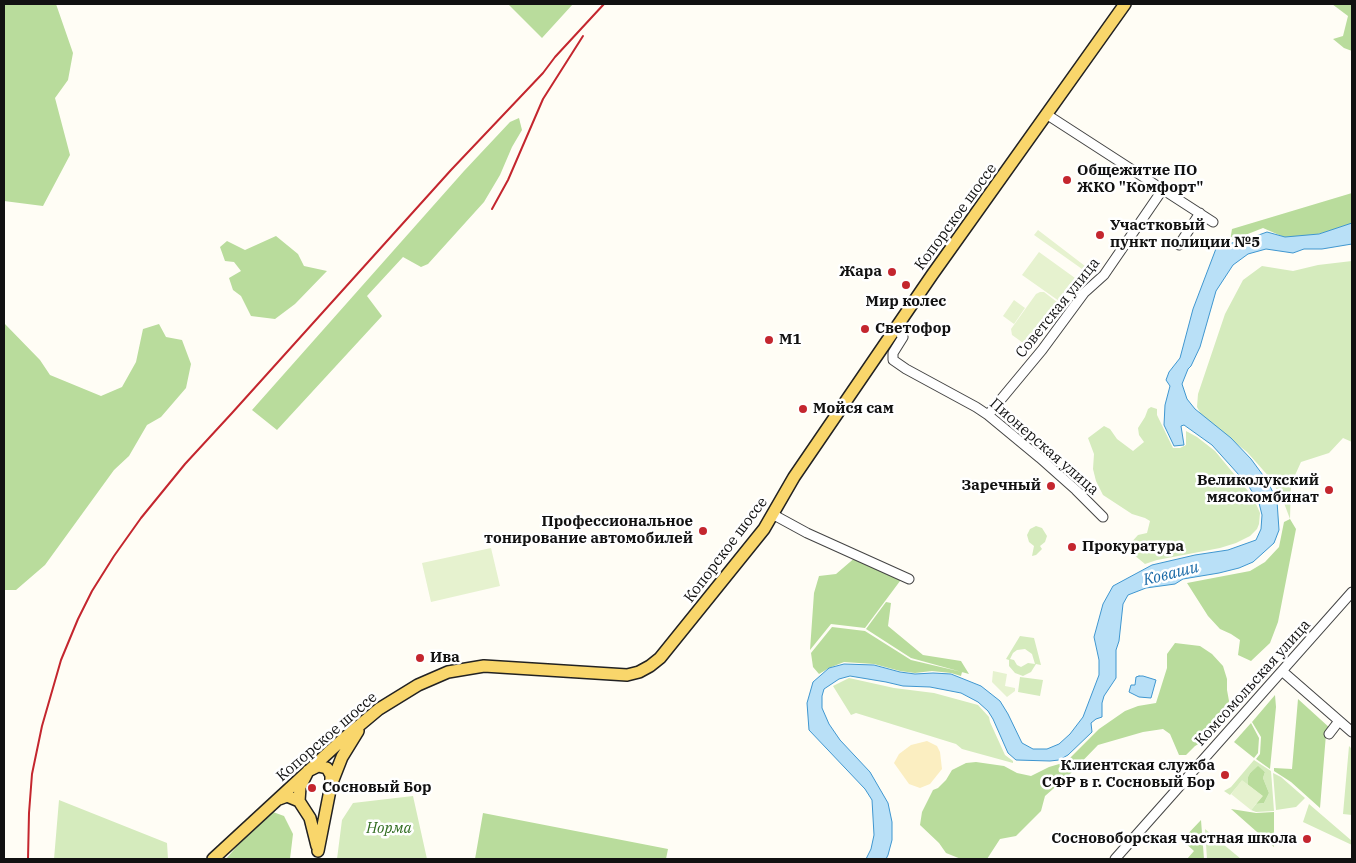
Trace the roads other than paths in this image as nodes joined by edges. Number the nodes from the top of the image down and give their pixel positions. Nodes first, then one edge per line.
1 (1125, 4) edge
2 (1046, 114) junction
3 (1163, 189) junction
4 (1200, 213) junction
5 (1213, 222) dead end
6 (1179, 245) dead end
7 (896, 328) junction
8 (988, 416) junction
9 (774, 515) junction
10 (1103, 517) dead end
11 (909, 579) dead end
12 (1352, 592) edge
13 (1282, 670) junction
14 (364, 721) junction
15 (1339, 721) junction
16 (1352, 732) edge
17 (1329, 734) dead end
18 (308, 771) junction
19 (331, 785) junction
20 (279, 799) junction
21 (327, 800) junction
22 (301, 804) junction
23 (318, 855) edge
24 (213, 859) edge
25 (1115, 859) edge

1 - 2 main road, Копорское шоссе
2 - 3 street
2 - 7 main road, Копорское шоссе
3 - 4 street
3 - 8 street, Советская улица
4 - 5 street
4 - 6 street
7 - 8 street, Пионерская улица
7 - 9 main road, Копорское шоссе
8 - 10 street, Пионерская улица
9 - 11 street
9 - 14 main road, Копорское шоссе
12 - 13 street, Комсомольская улица
13 - 15 street
13 - 25 street, Комсомольская улица
14 - 18 main road, Копорское шоссе
14 - 19 main road
15 - 16 street
15 - 17 street
18 - 19 main road
18 - 20 main road, Копорское шоссе
18 - 22 main road
19 - 21 main road
20 - 22 main road
20 - 24 main road, Копорское шоссе
21 - 22 main road
21 - 23 main road
22 - 23 main road

